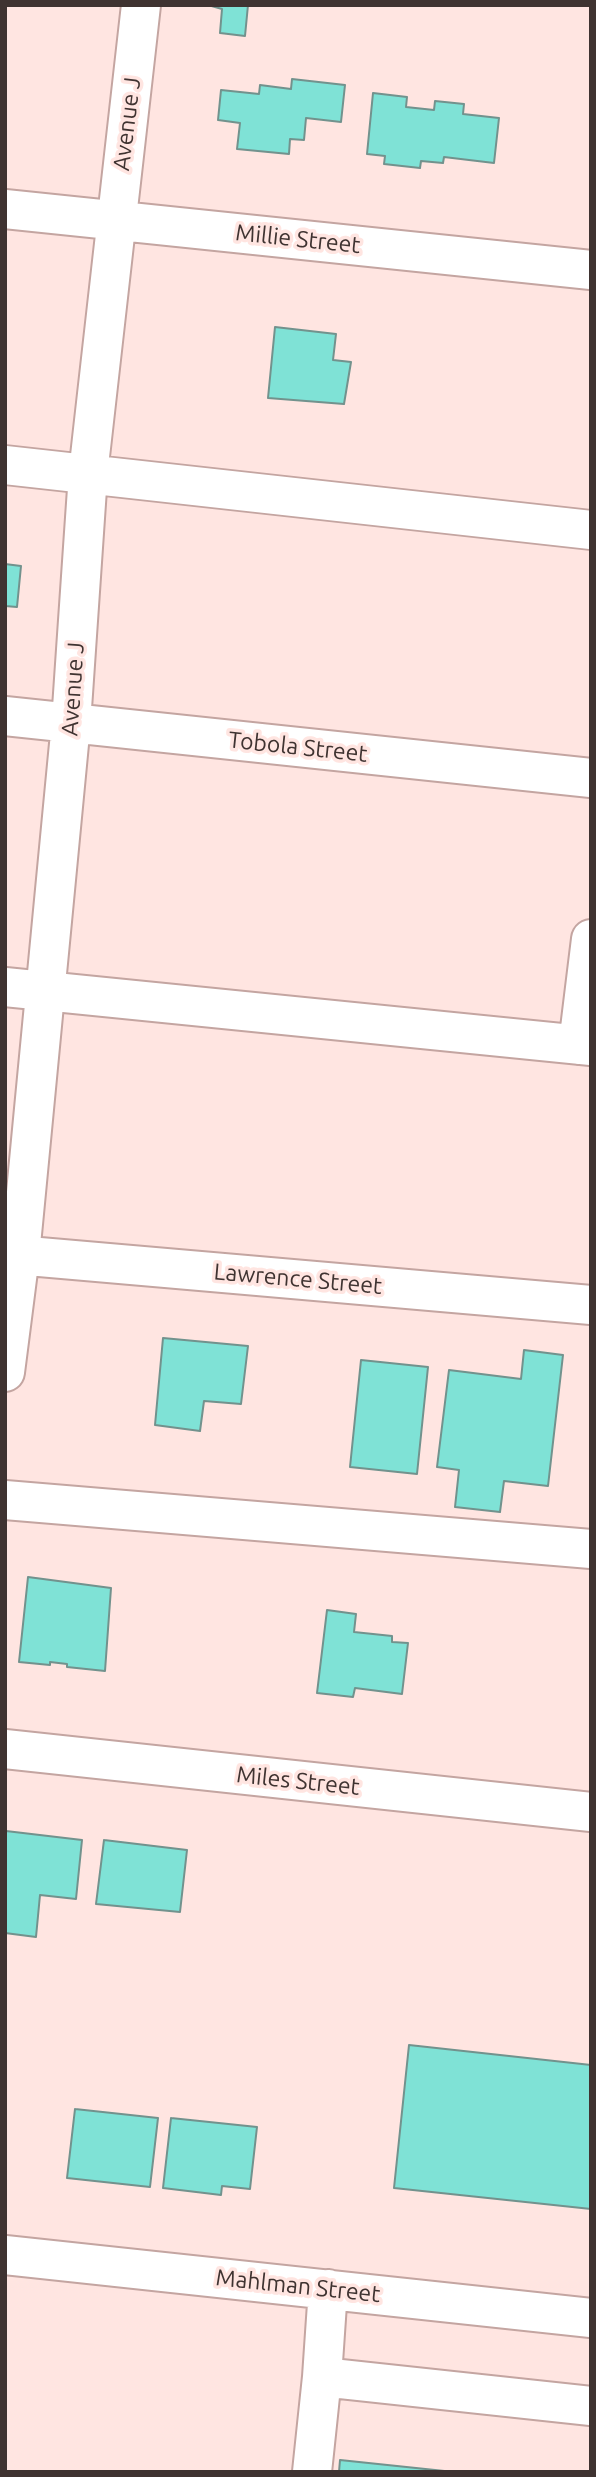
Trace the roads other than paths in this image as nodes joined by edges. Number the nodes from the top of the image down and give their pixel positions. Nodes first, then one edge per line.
1 (141, 5) edge
2 (5, 209) edge
3 (116, 220) junction
4 (591, 270) edge
5 (5, 465) edge
6 (89, 474) junction
7 (591, 530) edge
8 (5, 716) edge
9 (71, 723) junction
10 (591, 778) edge
11 (591, 939) edge
12 (5, 987) edge
13 (45, 991) junction
14 (584, 1045) edge
15 (13, 1255) edge
16 (591, 1304) edge
17 (5, 1372) edge
18 (5, 1500) edge
19 (591, 1549) edge
20 (5, 1749) edge
21 (591, 1812) edge
22 (5, 2255) edge
23 (328, 2289) junction
24 (591, 2318) edge
25 (322, 2377) junction
26 (591, 2406) edge
27 (312, 2472) edge

1 - 3 street, Avenue J
2 - 3 street, Millie Street
3 - 4 street, Millie Street
3 - 6 street, Avenue J
5 - 6 street
6 - 7 street
6 - 9 street, Avenue J
8 - 9 street, Tobola Street
9 - 10 street, Tobola Street
9 - 13 street, Avenue J
11 - 14 street
12 - 13 street
13 - 14 street
13 - 15 street, Avenue J
15 - 16 street, Lawrence Street
15 - 17 street, Avenue J
18 - 19 street
20 - 21 street, Miles Street
22 - 23 street, Mahlman Street
23 - 24 street, Mahlman Street
23 - 25 street
25 - 26 street
25 - 27 street

